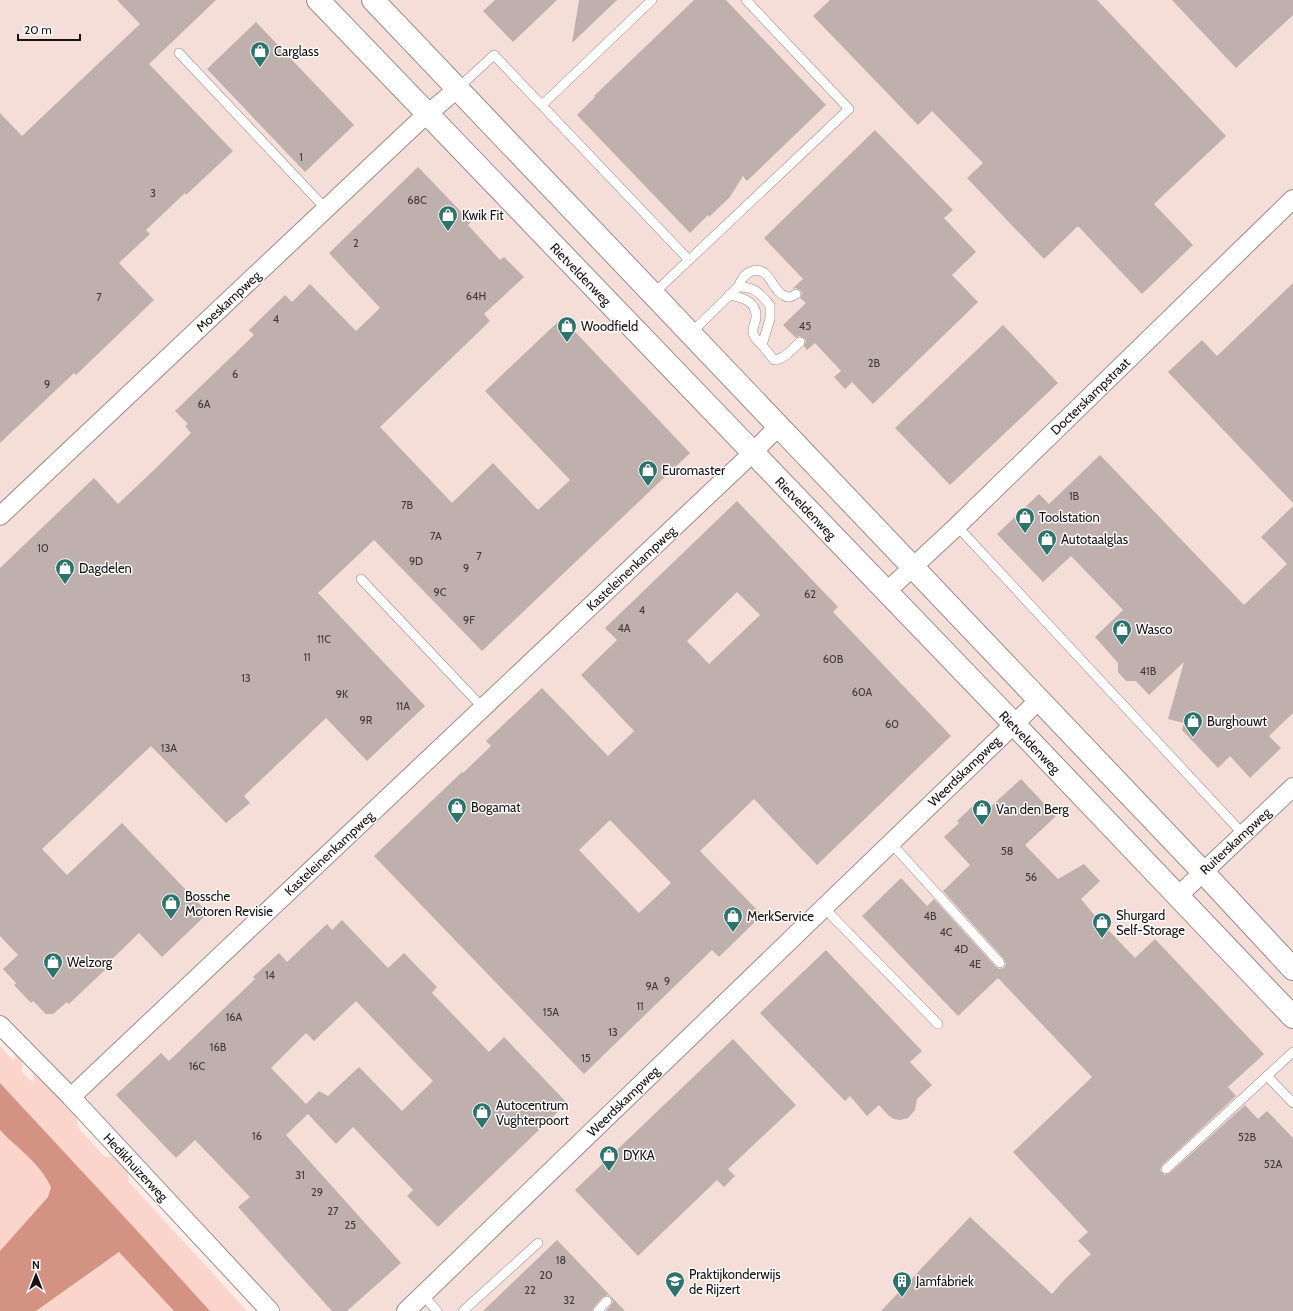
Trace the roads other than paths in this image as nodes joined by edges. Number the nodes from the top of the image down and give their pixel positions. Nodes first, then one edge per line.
1 (318, 0) edge
2 (373, 0) edge
3 (652, 0) edge
4 (746, 0) edge
5 (179, 53) dead end
6 (457, 89) junction
7 (542, 105) junction
8 (428, 114) junction
9 (1293, 199) edge
10 (326, 209) junction
11 (689, 260) junction
12 (738, 287) junction
13 (653, 294) junction
14 (796, 294) dead end
15 (729, 295) junction
16 (690, 334) junction
17 (800, 342) dead end
18 (762, 345) junction
19 (778, 426) junction
20 (753, 453) junction
21 (0, 516) edge
22 (957, 526) junction
23 (913, 568) junction
24 (361, 579) dead end
25 (886, 592) junction
26 (1039, 700) junction
27 (483, 708) junction
28 (1013, 723) junction
29 (1293, 787) edge
30 (1243, 834) junction
31 (890, 842) junction
32 (1202, 872) junction
33 (1178, 896) junction
34 (823, 907) junction
35 (1000, 963) dead end
36 (1293, 969) edge
37 (1293, 1017) edge
38 (938, 1024) dead end
39 (0, 1026) edge
40 (1293, 1052) edge
41 (1266, 1076) junction
42 (71, 1097) junction
43 (1293, 1103) edge
44 (1166, 1169) dead end
45 (538, 1243) dead end
46 (423, 1295) junction
47 (607, 1301) dead end
48 (270, 1311) edge
49 (406, 1311) edge
50 (437, 1311) edge
51 (463, 1311) edge
52 (598, 1311) edge

1 - 8 main road, Rietveldenweg
2 - 6 main road
3 - 7 lane
4 - 11 lane
5 - 10 lane
6 - 7 lane
6 - 8 street, Moeskampweg
6 - 13 main road
7 - 11 lane
8 - 10 street, Moeskampweg
8 - 20 main road, Rietveldenweg
9 - 22 street, Docterskampstraat
10 - 21 street, Moeskampweg
11 - 13 lane
12 - 14 lane
12 - 15 lane
12 - 18 lane
13 - 16 main road
15 - 16 lane
15 - 18 lane
16 - 19 main road
17 - 18 lane
19 - 20 street, Kasteleinenkampweg
19 - 23 main road
20 - 25 main road, Rietveldenweg
20 - 27 street, Kasteleinenkampweg
22 - 23 street, Docterskampstraat
22 - 30 lane
23 - 25 street, Docterskampstraat
23 - 26 main road
24 - 27 lane
25 - 28 main road, Rietveldenweg
26 - 28 street, Weerdskampweg
26 - 32 main road
27 - 42 street, Kasteleinenkampweg
28 - 31 street, Weerdskampweg
28 - 33 main road, Rietveldenweg
29 - 30 street, Ruiterskampweg
30 - 32 street, Ruiterskampweg
31 - 34 street, Weerdskampweg
31 - 35 lane
32 - 33 street, Ruiterskampweg
32 - 36 main road
33 - 37 main road, Rietveldenweg
34 - 38 lane
34 - 46 street, Weerdskampweg
39 - 42 street, Hedikhuizerweg
40 - 41 lane
41 - 43 lane
41 - 44 lane
42 - 48 street, Hedikhuizerweg
45 - 51 lane
46 - 49 street, Weerdskampweg
46 - 50 lane
47 - 52 lane

